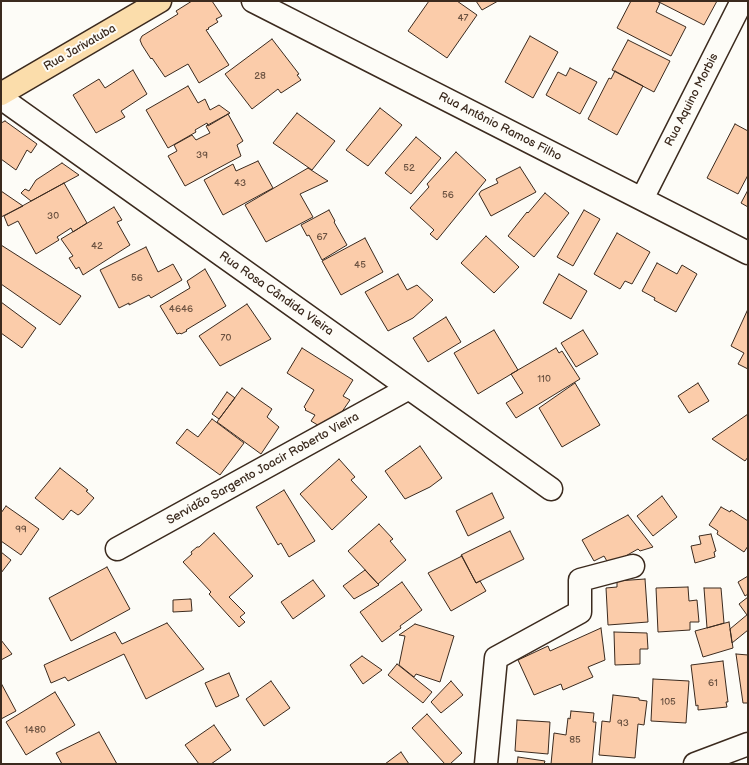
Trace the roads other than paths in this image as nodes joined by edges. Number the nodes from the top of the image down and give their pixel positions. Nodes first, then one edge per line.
1 (160, 1) edge
2 (252, 1) edge
3 (742, 1) edge
4 (1, 94) edge
5 (1, 98) edge
6 (642, 199) junction
7 (748, 253) edge
8 (409, 388) junction
9 (551, 489) dead end
10 (117, 549) dead end
11 (633, 566) dead end
12 (748, 744) edge
13 (486, 764) edge
14 (695, 764) edge

1 - 4 main road, Rua Jarivatuba
2 - 6 street, Rua Antônio Ramos Filho
3 - 6 street, Rua Aquino Morbis
5 - 8 street, Rua Rosa Cândida Vieira
6 - 7 street, Rua Antônio Ramos Filho
8 - 9 street, Rua Rosa Cândida Vieira
8 - 10 street, Servidão Sargento Joacir Roberto Vieira
11 - 13 street
12 - 14 street

